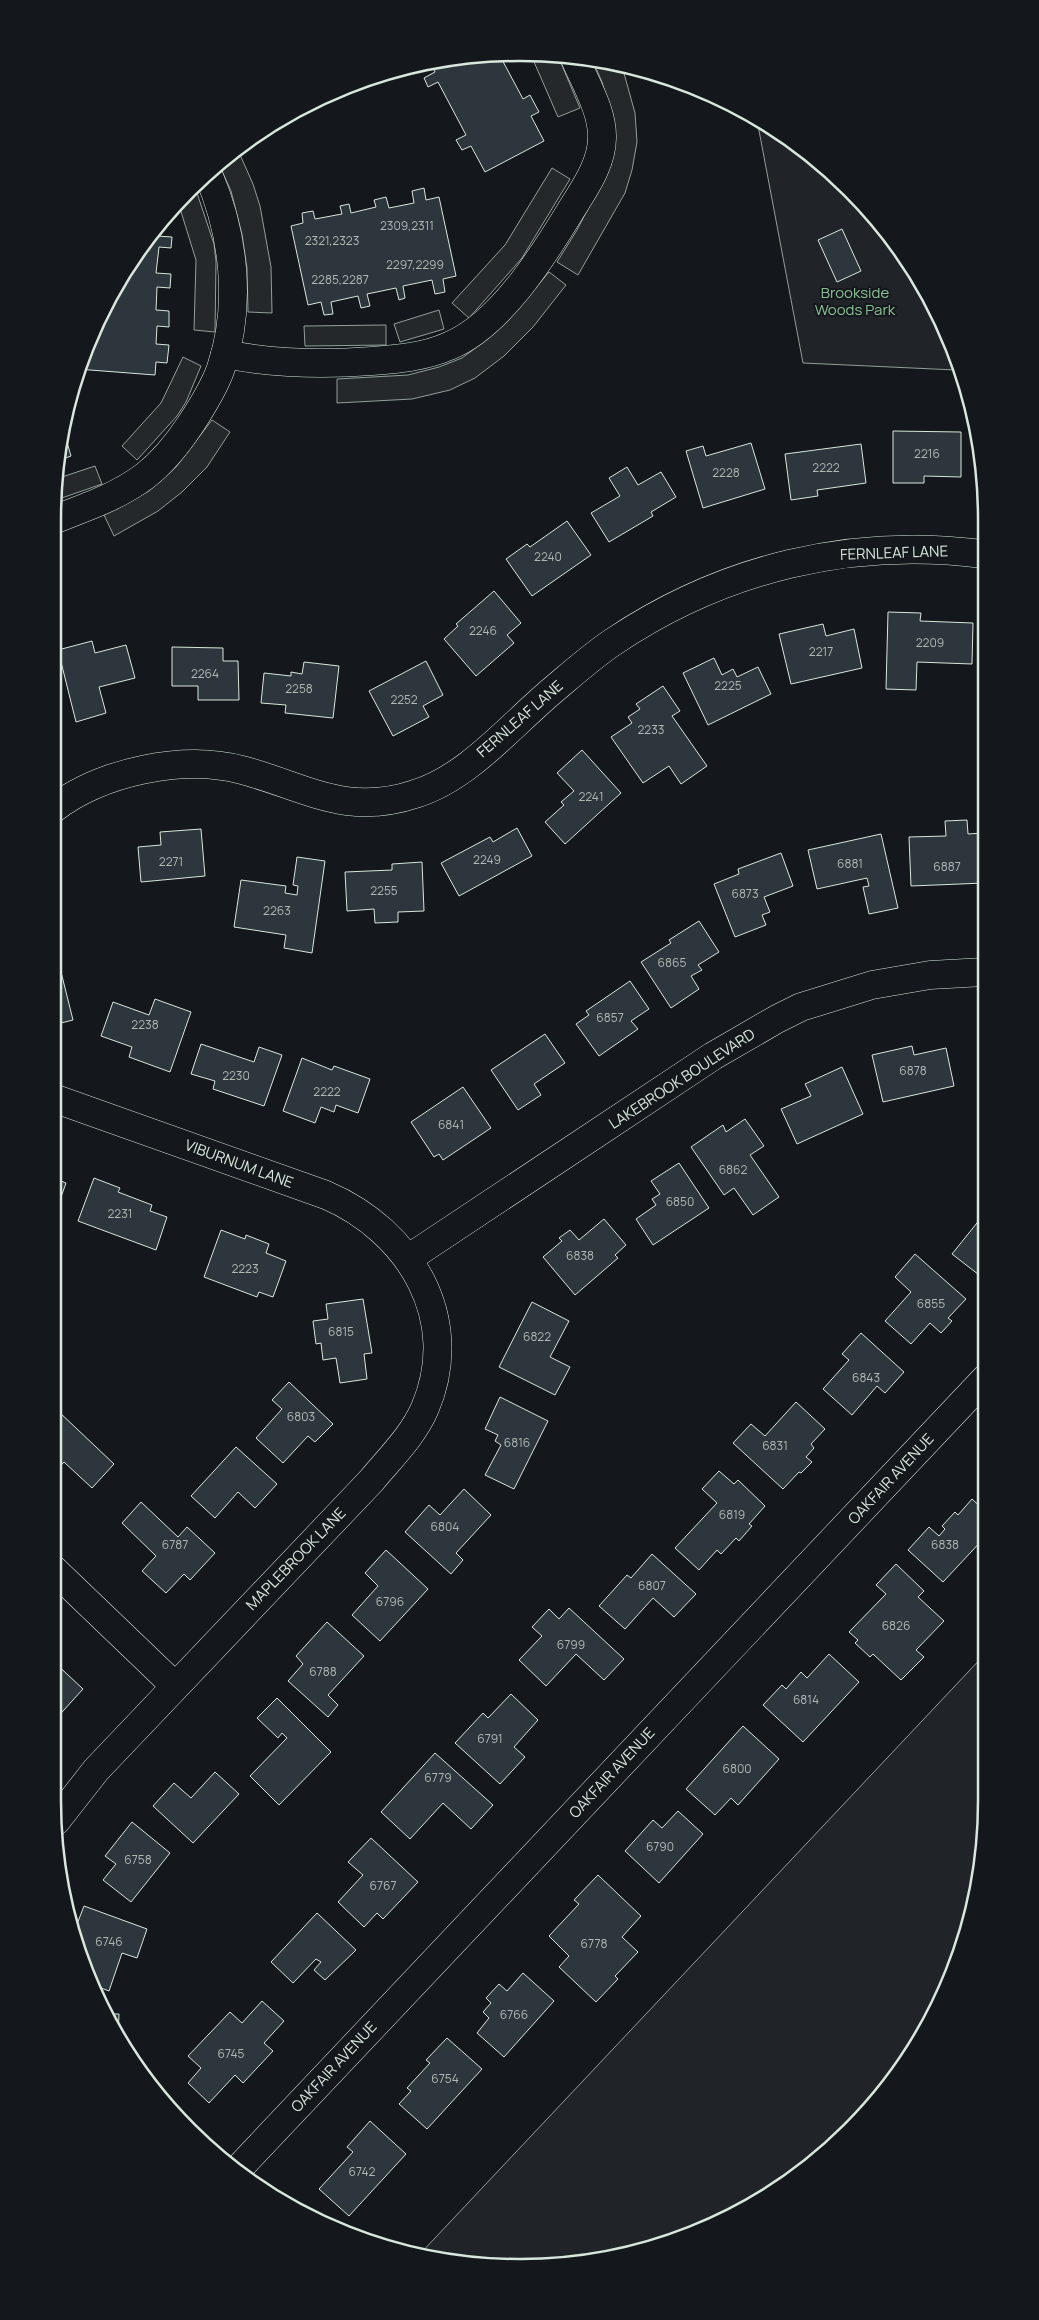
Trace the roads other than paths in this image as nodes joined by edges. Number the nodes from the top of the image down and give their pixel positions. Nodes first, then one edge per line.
1 (577, 65) edge
2 (211, 181) edge
3 (225, 354) junction
4 (61, 516) edge
5 (978, 554) edge
6 (61, 803) edge
7 (978, 972) edge
8 (61, 1101) edge
9 (409, 1258) junction
10 (978, 1386) edge
11 (61, 1578) edge
12 (175, 1686) junction
13 (61, 1814) edge
14 (242, 2165) edge

1 - 3 street
2 - 3 street
3 - 4 street
5 - 6 street, FERNLEAF LANE
7 - 9 street, LAKEBROOK BOULEVARD
8 - 9 street, VIBURNUM LANE
9 - 12 street, MAPLEBROOK LANE
10 - 14 street, OAKFAIR AVENUE
11 - 12 street
12 - 13 street, MAPLEBROOK LANE

